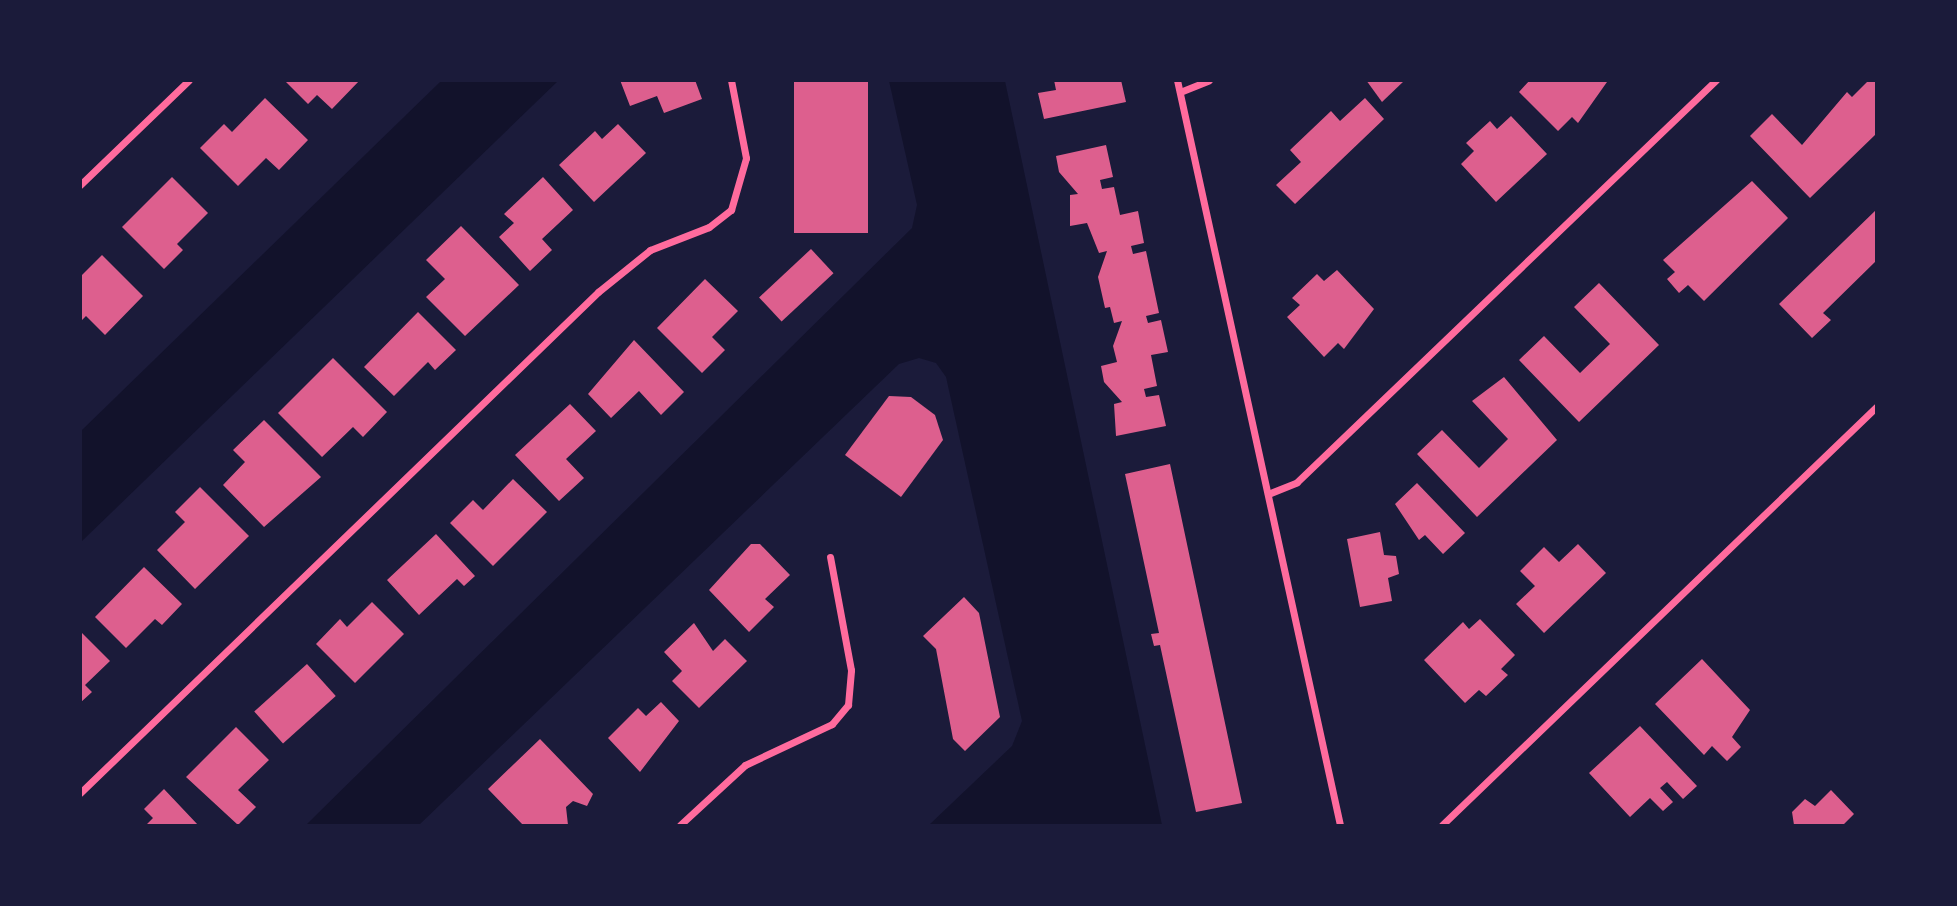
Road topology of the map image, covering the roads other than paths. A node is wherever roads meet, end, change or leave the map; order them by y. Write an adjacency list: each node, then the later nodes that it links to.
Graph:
1 (189, 80): 7 (street)
2 (732, 80): 11 (street)
3 (1177, 80): 6 (street)
4 (1209, 80): 6 (street)
5 (1716, 80): 9 (street)
6 (1180, 92): 9 (street)
7 (80, 185)
8 (1877, 407): 14 (street)
9 (1268, 494): 13 (street)
10 (830, 557): 12 (street)
11 (80, 793)
12 (680, 825)
13 (1340, 825)
14 (1442, 825)

